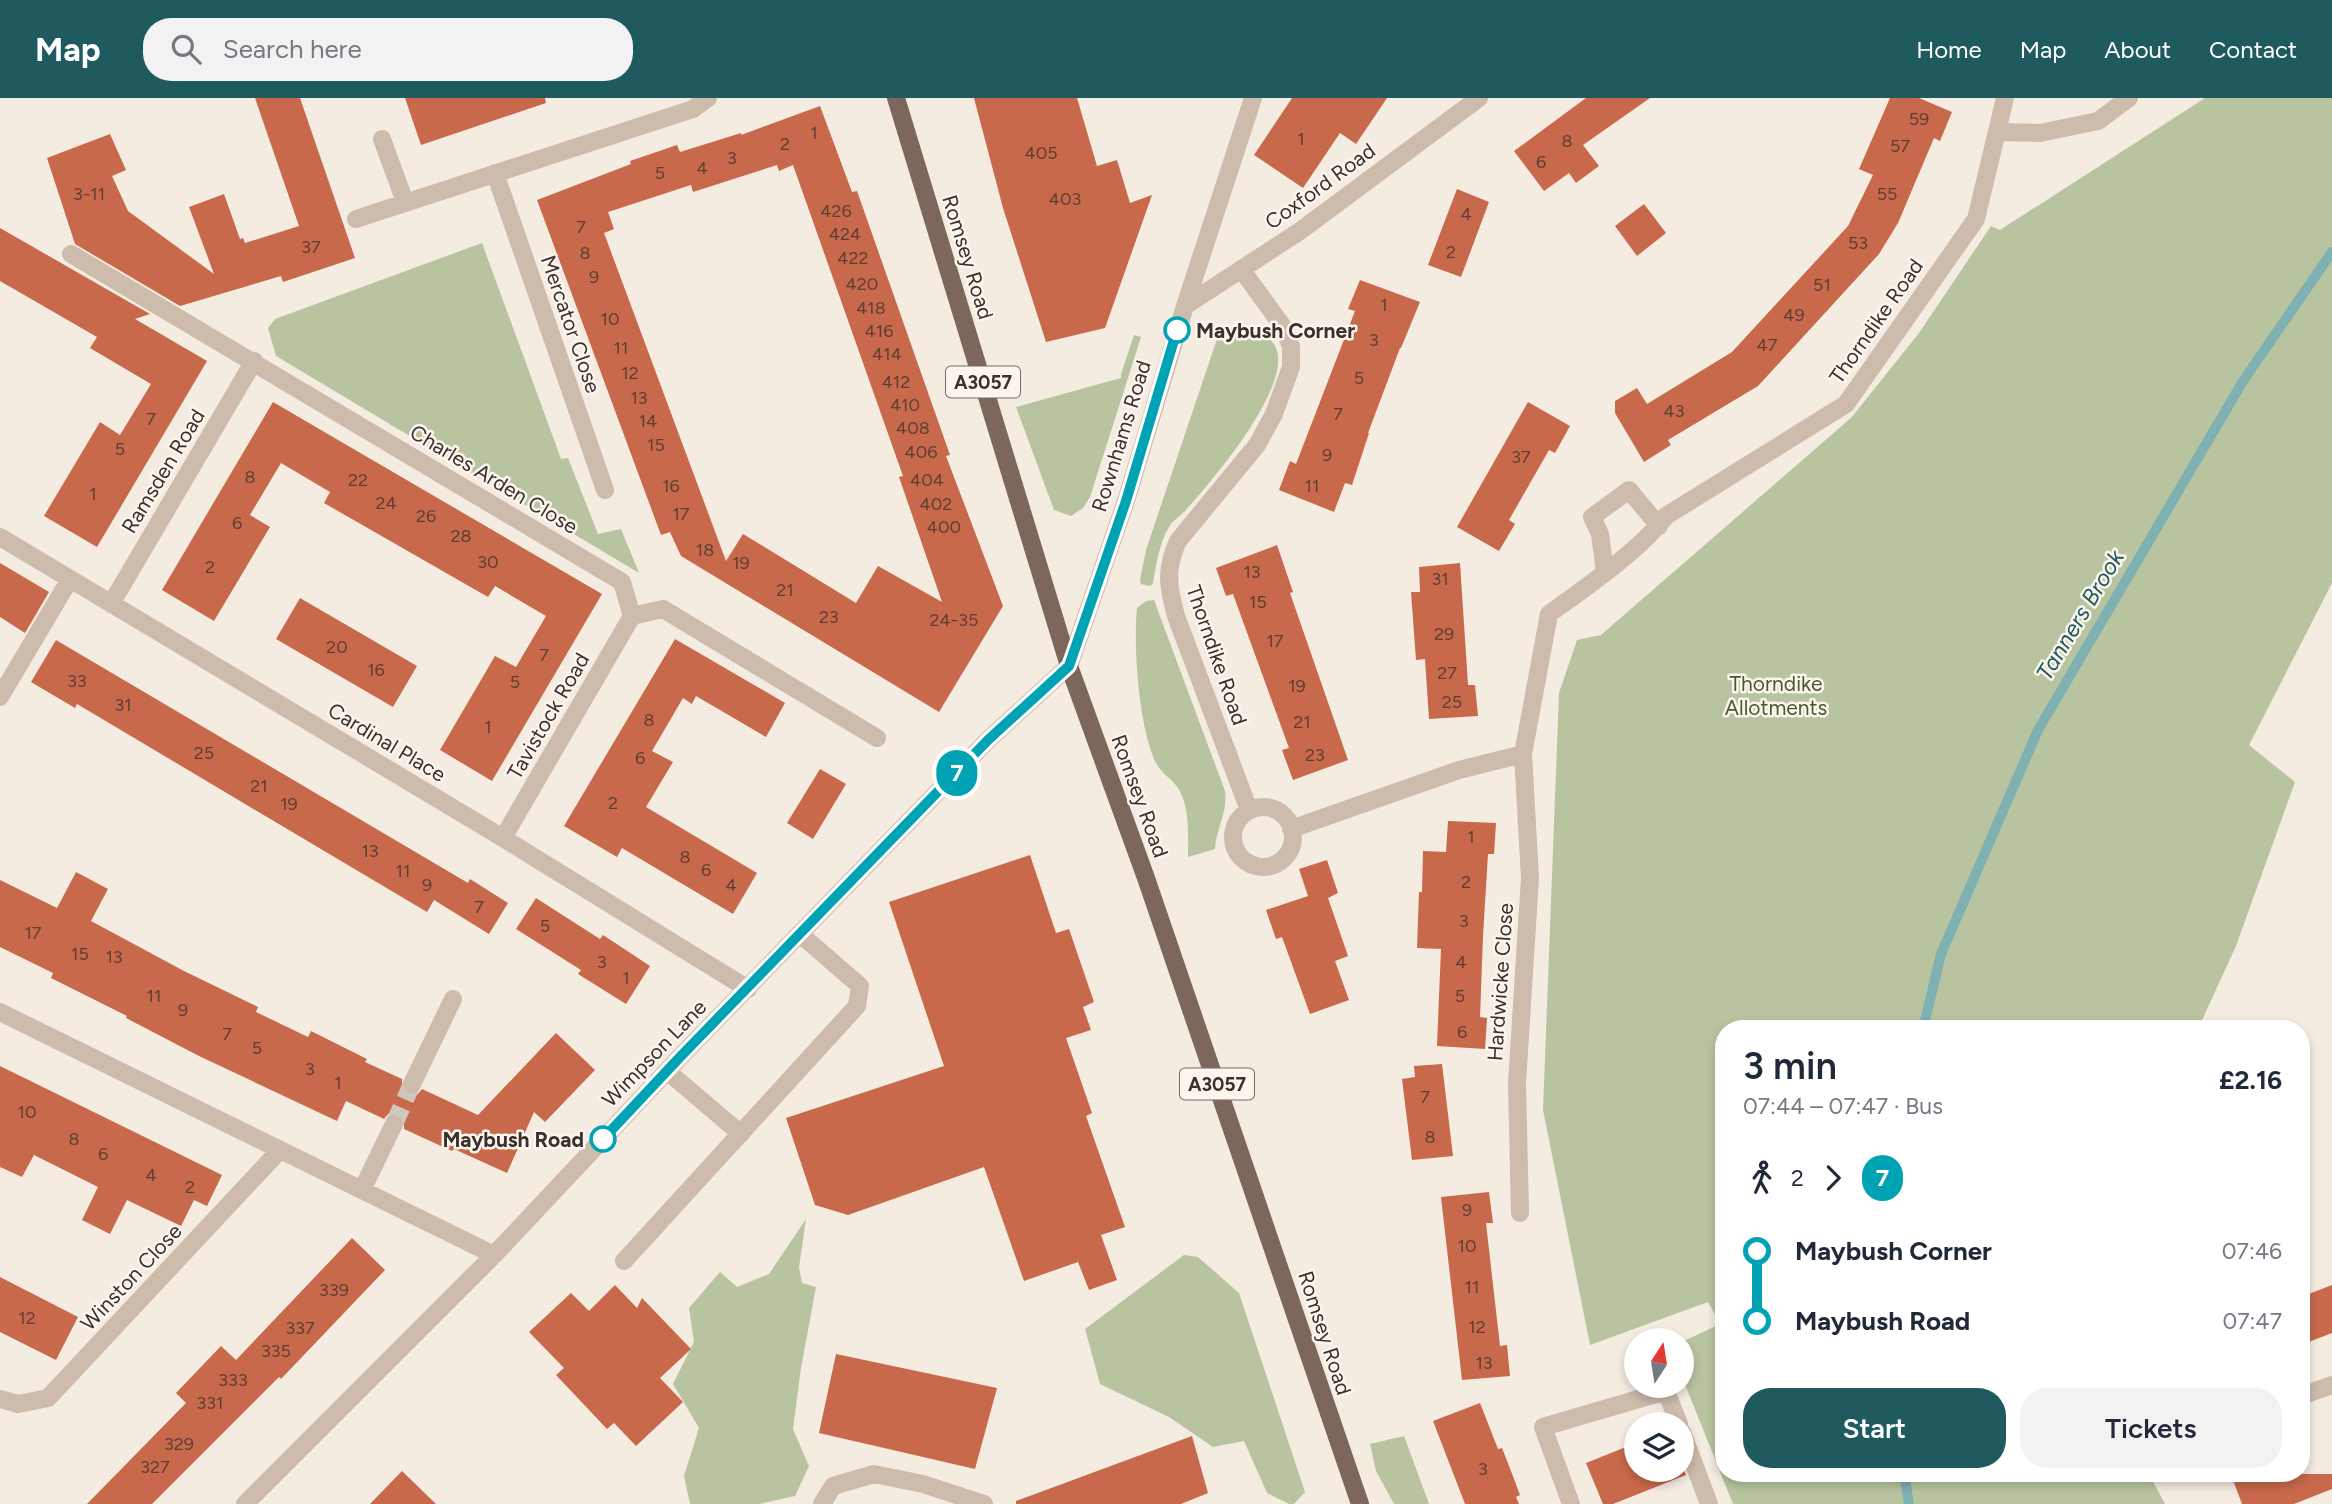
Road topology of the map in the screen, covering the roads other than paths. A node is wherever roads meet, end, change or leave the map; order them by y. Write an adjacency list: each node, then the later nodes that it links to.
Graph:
1 (708, 98): 9 (street)
2 (896, 98): 23 (main road, Romsey Road / A3057)
3 (1253, 98): 14 (street, Rownhams Road)
4 (1479, 98): 13 (street, Coxford Road)
5 (2005, 98): 7 (street, Thorndike Road)
6 (2129, 98): 7 (street)
7 (1998, 132): 17 (street, Thorndike Road)
8 (382, 139): 10 (street)
9 (495, 173): 10 (street); 16 (street, Mercator Close)
10 (405, 202): 11 (street)
11 (356, 219)
12 (71, 254): 15 (street, Charles Arden Close)
13 (1241, 270): 14 (street, Coxford Road); 27 (street, Thorndike Road)
14 (1185, 306): 23 (street, Rownhams Road)
15 (254, 361): 21 (street, Ramsden Road); 22 (street, Charles Arden Close)
16 (605, 490)
17 (1659, 526): 19 (street, Thorndike Road); 19 (street)
18 (0, 537): 20 (street, Cardinal Place)
19 (1605, 572): 26 (street, Thorndike Road)
20 (70, 579): 21 (street, Cardinal Place); 24 (street)
21 (111, 604): 29 (street, Cardinal Place)
22 (632, 616): 25 (street); 29 (street, Tavistock Road)
23 (1069, 666): 30 (street, Wimpson Lane); 51 (main road, Romsey Road / A3057)
24 (0, 697)
25 (877, 737)
26 (1523, 754): 28 (street); 40 (street, Hardwicke Close)
27 (1249, 810): 28 (street); 28 (street)
28 (1291, 829)
29 (503, 838): 31 (street, Cardinal Place)
30 (800, 934): 31 (street, Wimpson Lane); 37 (street)
31 (748, 989): 34 (street, Wimpson Lane)
32 (453, 999): 35 (street)
33 (0, 1012): 38 (street)
34 (667, 1071): 37 (street); 41 (street, Wimpson Lane)
35 (412, 1084)
36 (394, 1124): 39 (street)
37 (741, 1133): 42 (street)
38 (280, 1150): 39 (street); 45 (street, Winston Close)
39 (362, 1190): 41 (street)
40 (1520, 1213)
41 (494, 1255): 48 (street, Wimpson Lane)
42 (624, 1261)
43 (2332, 1385): 44 (street)
44 (2310, 1393)
45 (0, 1399)
46 (1674, 1412): 52 (street)
47 (1694, 1464): 53 (street)
48 (245, 1504)
49 (822, 1504): 50 (street)
50 (984, 1504)
51 (1360, 1504)
52 (1571, 1504)
53 (1709, 1504)

